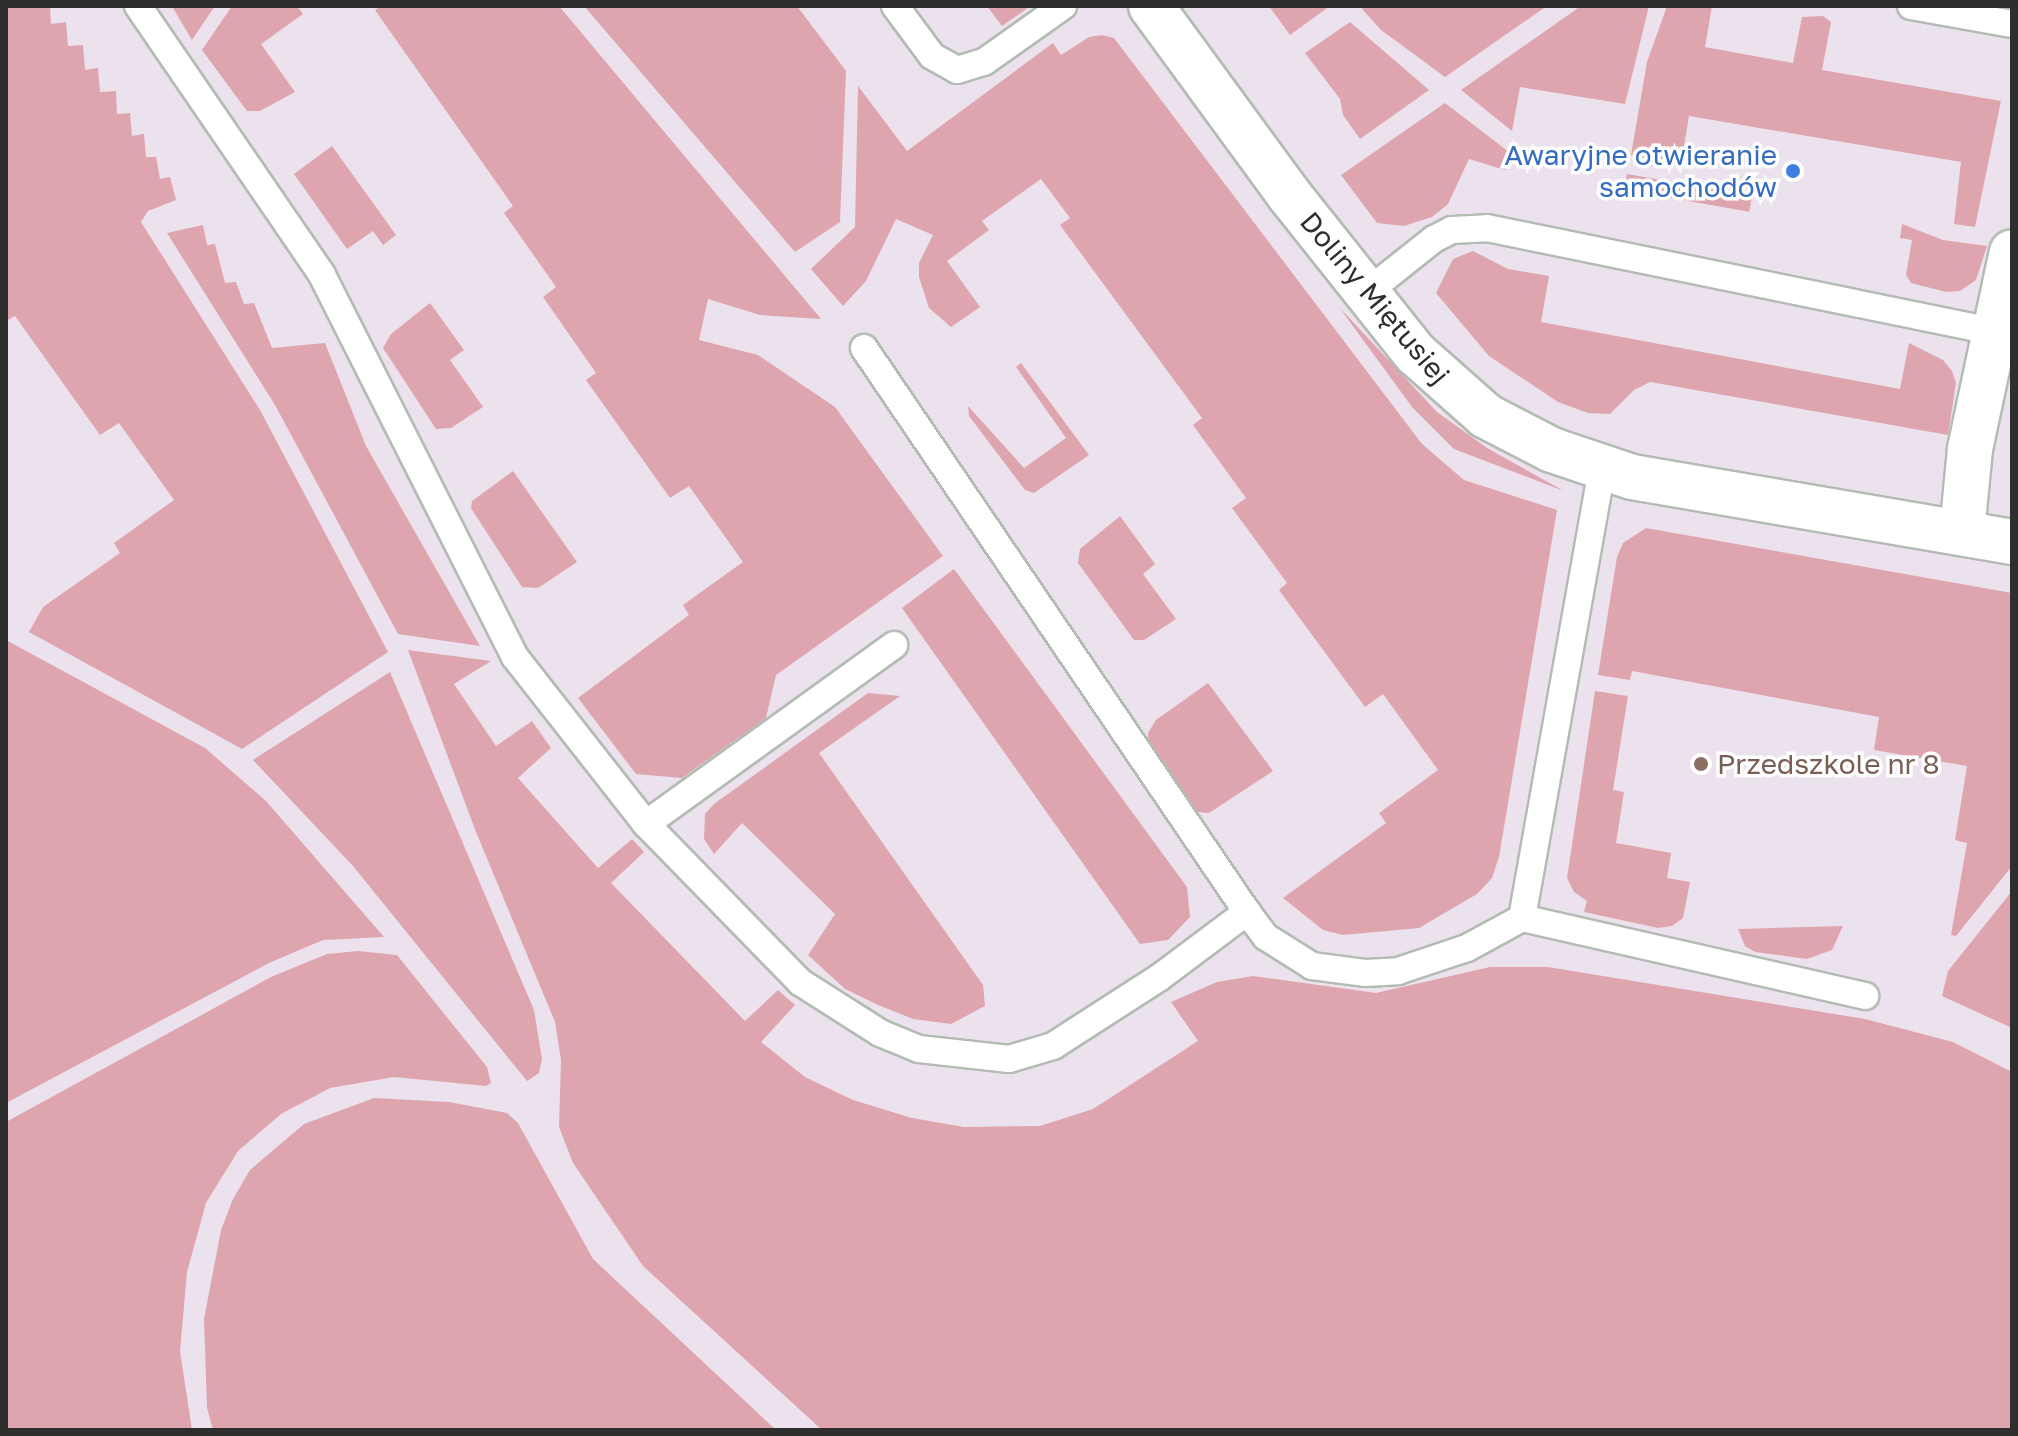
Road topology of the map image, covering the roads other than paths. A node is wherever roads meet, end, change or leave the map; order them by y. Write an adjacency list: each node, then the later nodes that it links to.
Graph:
1 (138, 6): 15 (lane)
2 (895, 6): 3 (lane)
3 (1063, 6)
4 (1151, 6): 8 (street, Doliny Miętusiej)
5 (1911, 6): 6 (lane)
6 (2012, 24)
7 (2012, 252): 9 (street)
8 (1366, 293): 9 (lane); 11 (street, Doliny Miętusiej)
9 (1992, 331): 12 (street)
10 (864, 348): 16 (lane)
11 (1602, 468): 12 (street, Doliny Miętusiej); 17 (lane)
12 (1962, 532): 13 (street, Doliny Miętusiej)
13 (2012, 542)
14 (894, 645): 15 (lane)
15 (646, 824): 16 (lane)
16 (1247, 912): 17 (lane)
17 (1522, 918): 18 (lane)
18 (1865, 996)

